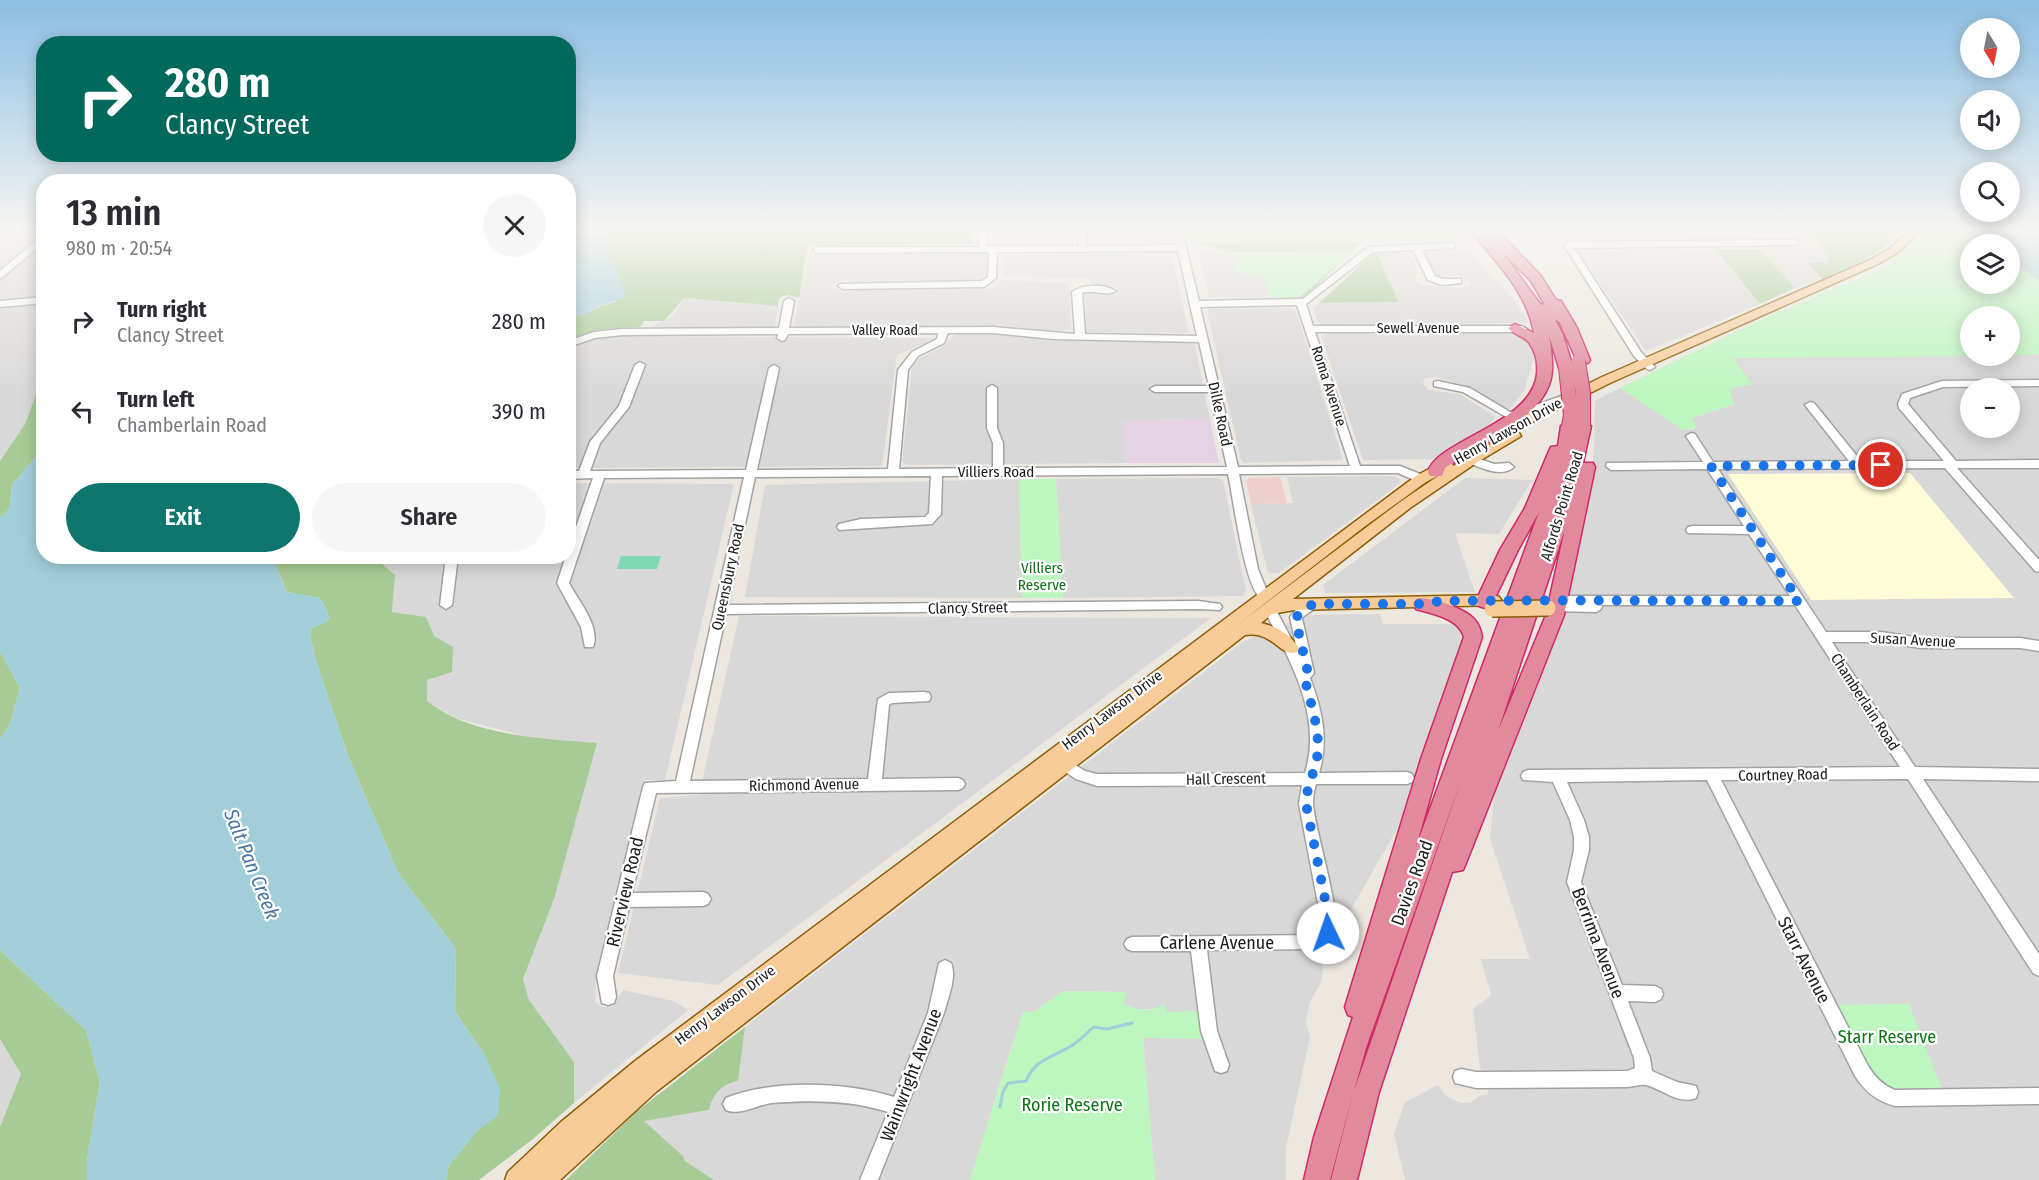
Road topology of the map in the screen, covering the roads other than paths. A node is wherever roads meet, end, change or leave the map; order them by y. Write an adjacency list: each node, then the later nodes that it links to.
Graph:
1 (1082, 286): 10 (street)
2 (1082, 286): 20 (street)
3 (1192, 286): 15 (street, Dilke Road)
4 (1327, 286): 13 (street)
5 (1521, 286): 23 (highway)
6 (1528, 286): 24 (highway, Alfords Point Road)
7 (1542, 286): 24 (highway, Alfords Point Road)
8 (1595, 286): 26 (street)
9 (1821, 286): 26 (main road, Henry Lawson Drive)
10 (1111, 291)
11 (36, 301): 14 (street)
12 (789, 301): 19 (street)
13 (1301, 303): 15 (street); 17 (street, Roma Avenue)
14 (0, 304)
15 (1196, 304): 21 (street, Dilke Road)
16 (1520, 328): 17 (street, Sewell Avenue); 23 (highway)
17 (1311, 329): 46 (street, Roma Avenue)
18 (944, 330): 19 (street, Valley Road); 20 (street, Valley Road); 50 (street)
19 (783, 334): 22 (street, Valley Road)
20 (1080, 336): 21 (street, Valley Road)
21 (1203, 339): 32 (street, Dilke Road)
22 (576, 341)
23 (1544, 361): 35 (highway)
24 (1575, 363): 33 (highway, Alfords Point Road, bridge); 36 (highway, Alfords Point Road, bridge)
25 (640, 365): 53 (street)
26 (1647, 365): 33 (main road, Henry Lawson Drive); 39 (main road, Henry Lawson Drive)
27 (774, 368): 51 (street, Queensbury Road)
28 (2039, 383): 40 (street)
29 (1438, 384): 35 (street)
30 (992, 388): 49 (street)
31 (1155, 389): 32 (street)
32 (1214, 389): 47 (street, Dilke Road)
33 (1572, 400): 35 (street); 38 (highway, Alfords Point Road); 55 (main road, Henry Lawson Drive)
34 (1810, 405): 42 (street)
35 (1515, 415): 55 (highway)
36 (1587, 424): 64 (highway, Alfords Point Road); 64 (highway)
37 (1691, 436): 44 (street, Chamberlain Road)
38 (1565, 437): 64 (highway, Alfords Point Road); 67 (highway)
39 (1471, 460): 45 (street); 55 (main road, Henry Lawson Drive)
40 (1950, 464): 41 (street); 42 (street); 62 (street)
41 (2039, 464)
42 (1858, 465): 44 (street)
43 (1611, 466): 44 (street)
44 (1711, 466): 58 (street, Chamberlain Road)
45 (1509, 467)
46 (1356, 469): 47 (street, Villiers Road); 55 (street, Villiers Road)
47 (1232, 470): 49 (street, Villiers Road); 66 (street, Dilke Road)
48 (937, 472): 49 (street, Villiers Road); 50 (street, Villiers Road); 56 (street)
49 (998, 472)
50 (893, 473): 51 (street, Villiers Road)
51 (750, 474): 54 (street, Villiers Road); 73 (street, Queensbury Road)
52 (576, 475): 53 (street, Villiers Road)
53 (583, 475): 54 (street, Villiers Road)
54 (600, 475): 59 (street)
55 (1433, 477): 63 (main road, Henry Lawson Drive); 66 (main road, Henry Lawson Drive)
56 (843, 527)
57 (1692, 530): 58 (street)
58 (1752, 530): 65 (street, Chamberlain Road)
59 (576, 544)
60 (451, 564): 71 (street)
61 (569, 564): 76 (street)
62 (2039, 568)
63 (1302, 585): 66 (main road, Henry Lawson Drive); 69 (main road)
64 (1544, 600): 65 (street); 67 (main road, bridge); 99 (highway, Davies Road); 99 (highway); 110 (highway, Davies Road)
65 (1799, 601): 75 (street, Chamberlain Road)
66 (1267, 603): 68 (main road); 74 (main road, Henry Lawson Drive); 78 (street, Carlene Avenue); 81 (main road, Henry Lawson Drive)
67 (1490, 603): 70 (main road)
68 (1314, 604): 69 (main road); 79 (street, Carlene Avenue)
69 (1332, 604): 70 (main road)
70 (1422, 604): 110 (highway)
71 (446, 605)
72 (1216, 607): 73 (street, Clancy Street)
73 (721, 610): 91 (street, Queensbury Road)
74 (1243, 630): 78 (main road); 81 (main road, Henry Lawson Drive)
75 (1822, 638): 77 (street, Susan Avenue); 82 (street, Chamberlain Road)
76 (589, 644)
77 (2039, 646)
78 (1291, 648): 79 (street, Carlene Avenue)
79 (1305, 680): 86 (street, Carlene Avenue)
80 (924, 697): 89 (street)
81 (1059, 760): 86 (street, Hall Crescent); 111 (main road, Henry Lawson Drive); 112 (main road, Henry Lawson Drive)
82 (1911, 774): 83 (street, Courtney Road); 84 (street, Courtney Road); 98 (street, Chamberlain Road)
83 (1712, 775): 87 (street, Courtney Road); 107 (street, Starr Avenue)
84 (2039, 775)
85 (1528, 776): 87 (street, Courtney Road)
86 (1313, 777): 88 (street, Hall Crescent); 96 (street, Carlene Avenue)
87 (1558, 777): 100 (street, Berrima Avenue)
88 (1407, 778)
89 (874, 784): 90 (street, Richmond Avenue); 91 (street, Richmond Avenue)
90 (958, 784)
91 (682, 786): 92 (street, Richmond Avenue)
92 (650, 787): 94 (street, Riverview Road)
93 (703, 899): 94 (street)
94 (623, 900): 102 (street, Riverview Road)
95 (1132, 944): 96 (street, Carlene Avenue)
96 (1198, 944): 103 (street)
97 (945, 968): 109 (street, Wainwright Avenue)
98 (2039, 968)
99 (1403, 983): 115 (highway, Davies Road)
100 (1617, 993): 101 (street); 104 (street, Berrima Avenue)
101 (1655, 993)
102 (608, 997)
103 (1221, 1065)
104 (1642, 1075): 105 (street); 106 (street)
105 (1461, 1077)
106 (1690, 1092)
107 (2039, 1096)
108 (732, 1104): 109 (street)
109 (898, 1107): 113 (street, Wainwright Avenue)
110 (1327, 1137): 114 (highway, Davies Road)
111 (516, 1180)
112 (544, 1180)
113 (869, 1180)
114 (1317, 1180)
115 (1344, 1180)

